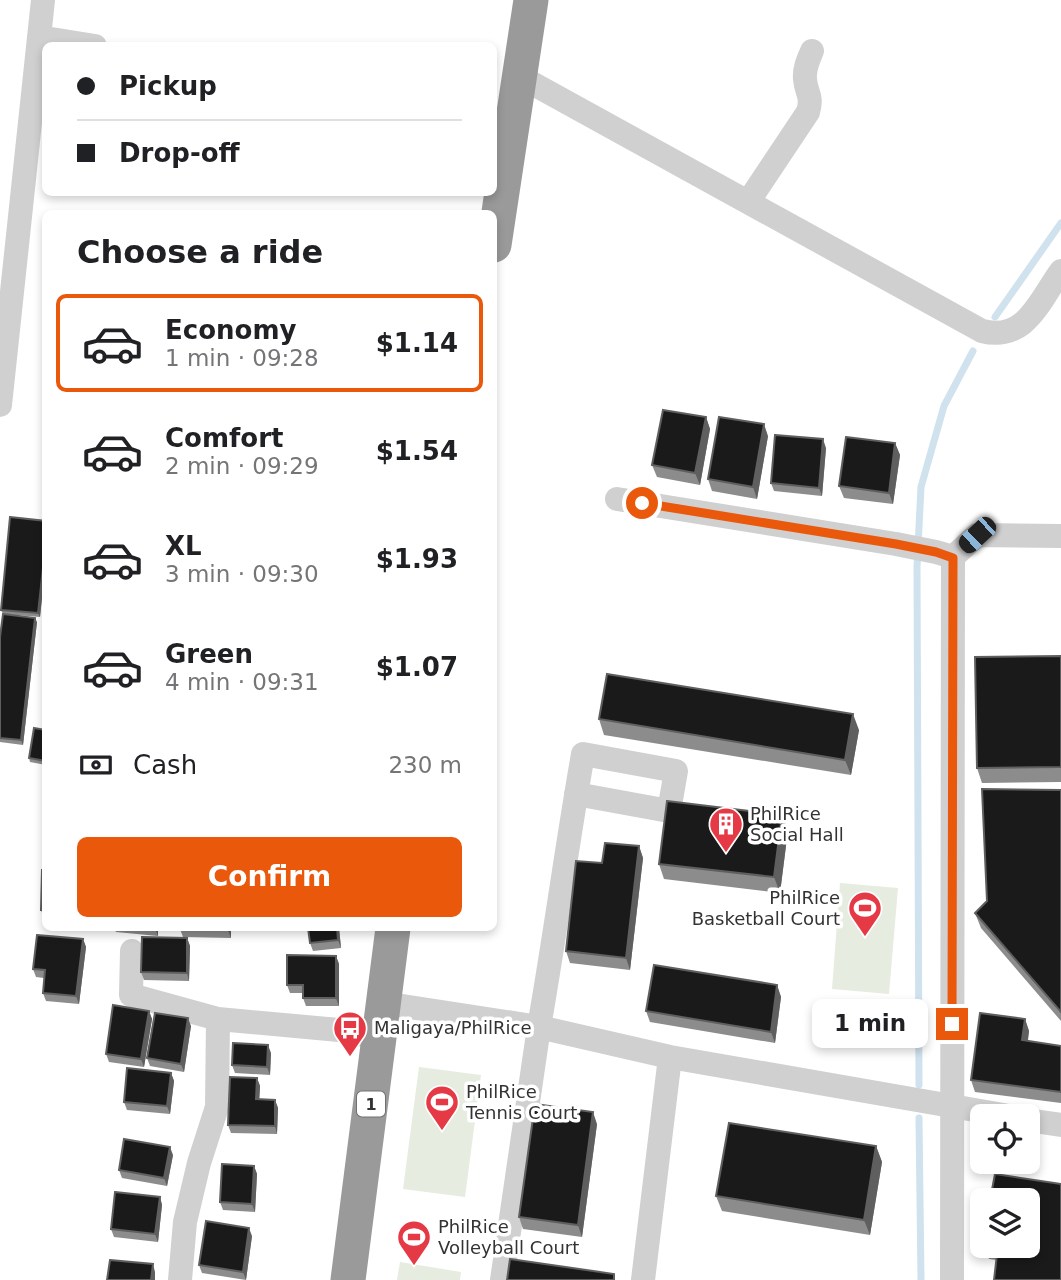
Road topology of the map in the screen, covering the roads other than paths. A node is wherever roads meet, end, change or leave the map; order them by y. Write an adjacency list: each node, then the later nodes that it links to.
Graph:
1 (44, 0): 3 (street)
2 (531, 0): 6 (highway)
3 (39, 37): 4 (street); 11 (street)
4 (70, 42)
5 (812, 51): 8 (street)
6 (519, 76): 7 (highway); 8 (street)
7 (503, 117): 9 (highway)
8 (748, 202): 10 (street)
9 (497, 210)
10 (1061, 271)
11 (0, 405)
12 (617, 499): 14 (street)
13 (1061, 536): 14 (street)
14 (944, 555): 23 (street)
15 (576, 794): 20 (street)
16 (393, 931): 18 (highway, 1)
17 (132, 951): 19 (street)
18 (383, 1003): 20 (street); 21 (highway, 1)
19 (218, 1019): 21 (street); 29 (street)
20 (539, 1027): 22 (street); 28 (street)
21 (379, 1038): 30 (highway, 1)
22 (670, 1057): 23 (street); 31 (street)
23 (952, 1107): 24 (street); 32 (street)
24 (970, 1110)
25 (1040, 1122): 26 (street)
26 (1061, 1125)
27 (532, 1268): 28 (street)
28 (504, 1271)
29 (180, 1280)
30 (348, 1280)
31 (643, 1280)
32 (952, 1280)

